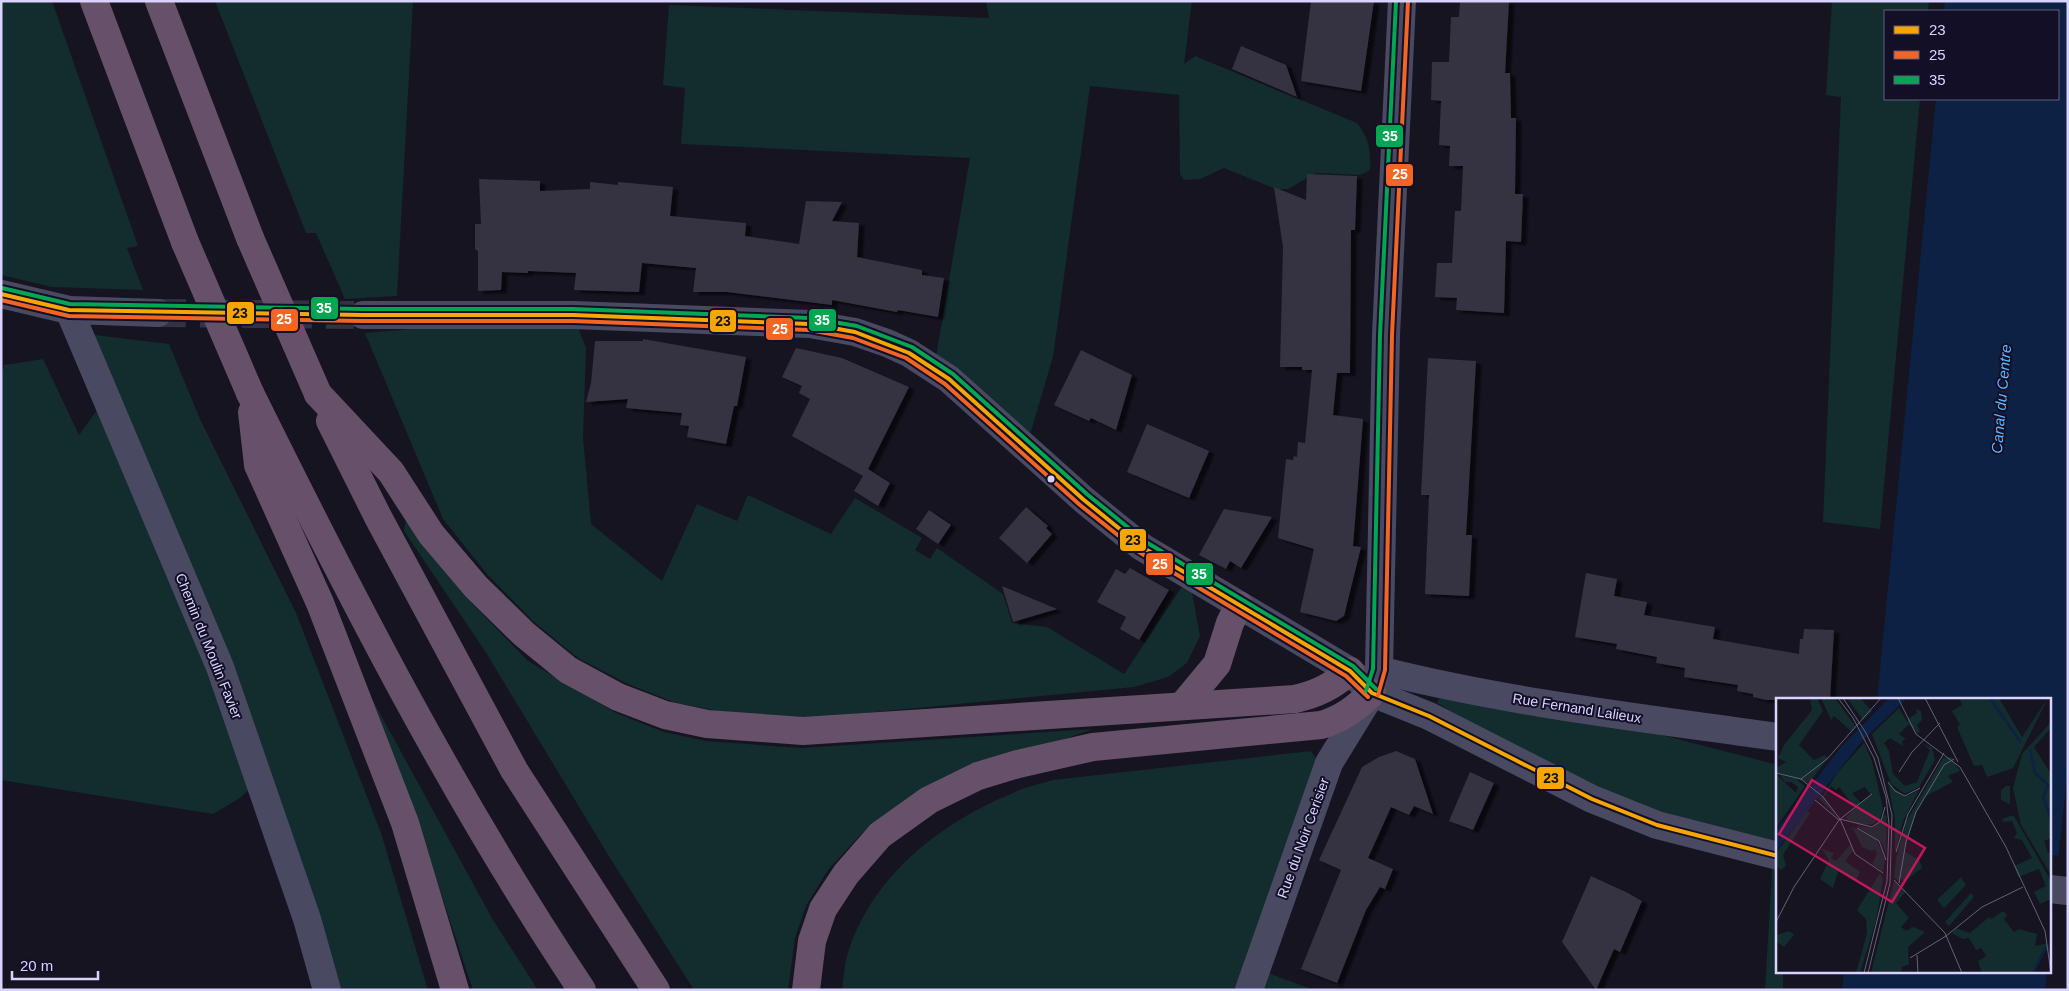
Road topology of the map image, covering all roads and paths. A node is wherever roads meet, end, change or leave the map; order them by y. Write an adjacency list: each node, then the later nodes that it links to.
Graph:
1 (94, 1): 8 (highway, bridge)
2 (159, 1): 9 (highway, bridge)
3 (1402, 1): 12 (street)
4 (1, 294): 5 (street)
5 (69, 310): 6 (street); 18 (street, Chemin du Moulin Favier)
6 (158, 313)
7 (362, 315): 10 (street)
8 (250, 393): 19 (highway); 20 (highway)
9 (318, 394): 13 (highway); 21 (highway)
10 (1239, 606): 11 (street); 13 (highway)
11 (1350, 671): 12 (street); 13 (highway)
12 (1376, 682): 14 (street, Rue Fernand Lalieux); 15 (street); 22 (highway); 23 (street, Rue du Noir Cerisier)
13 (1183, 705)
14 (1776, 737)
15 (1776, 855)
16 (2052, 889): 17 (street)
17 (2068, 891)
18 (327, 990)
19 (456, 990)
20 (582, 990)
21 (656, 990)
22 (806, 990)
23 (1249, 990)

